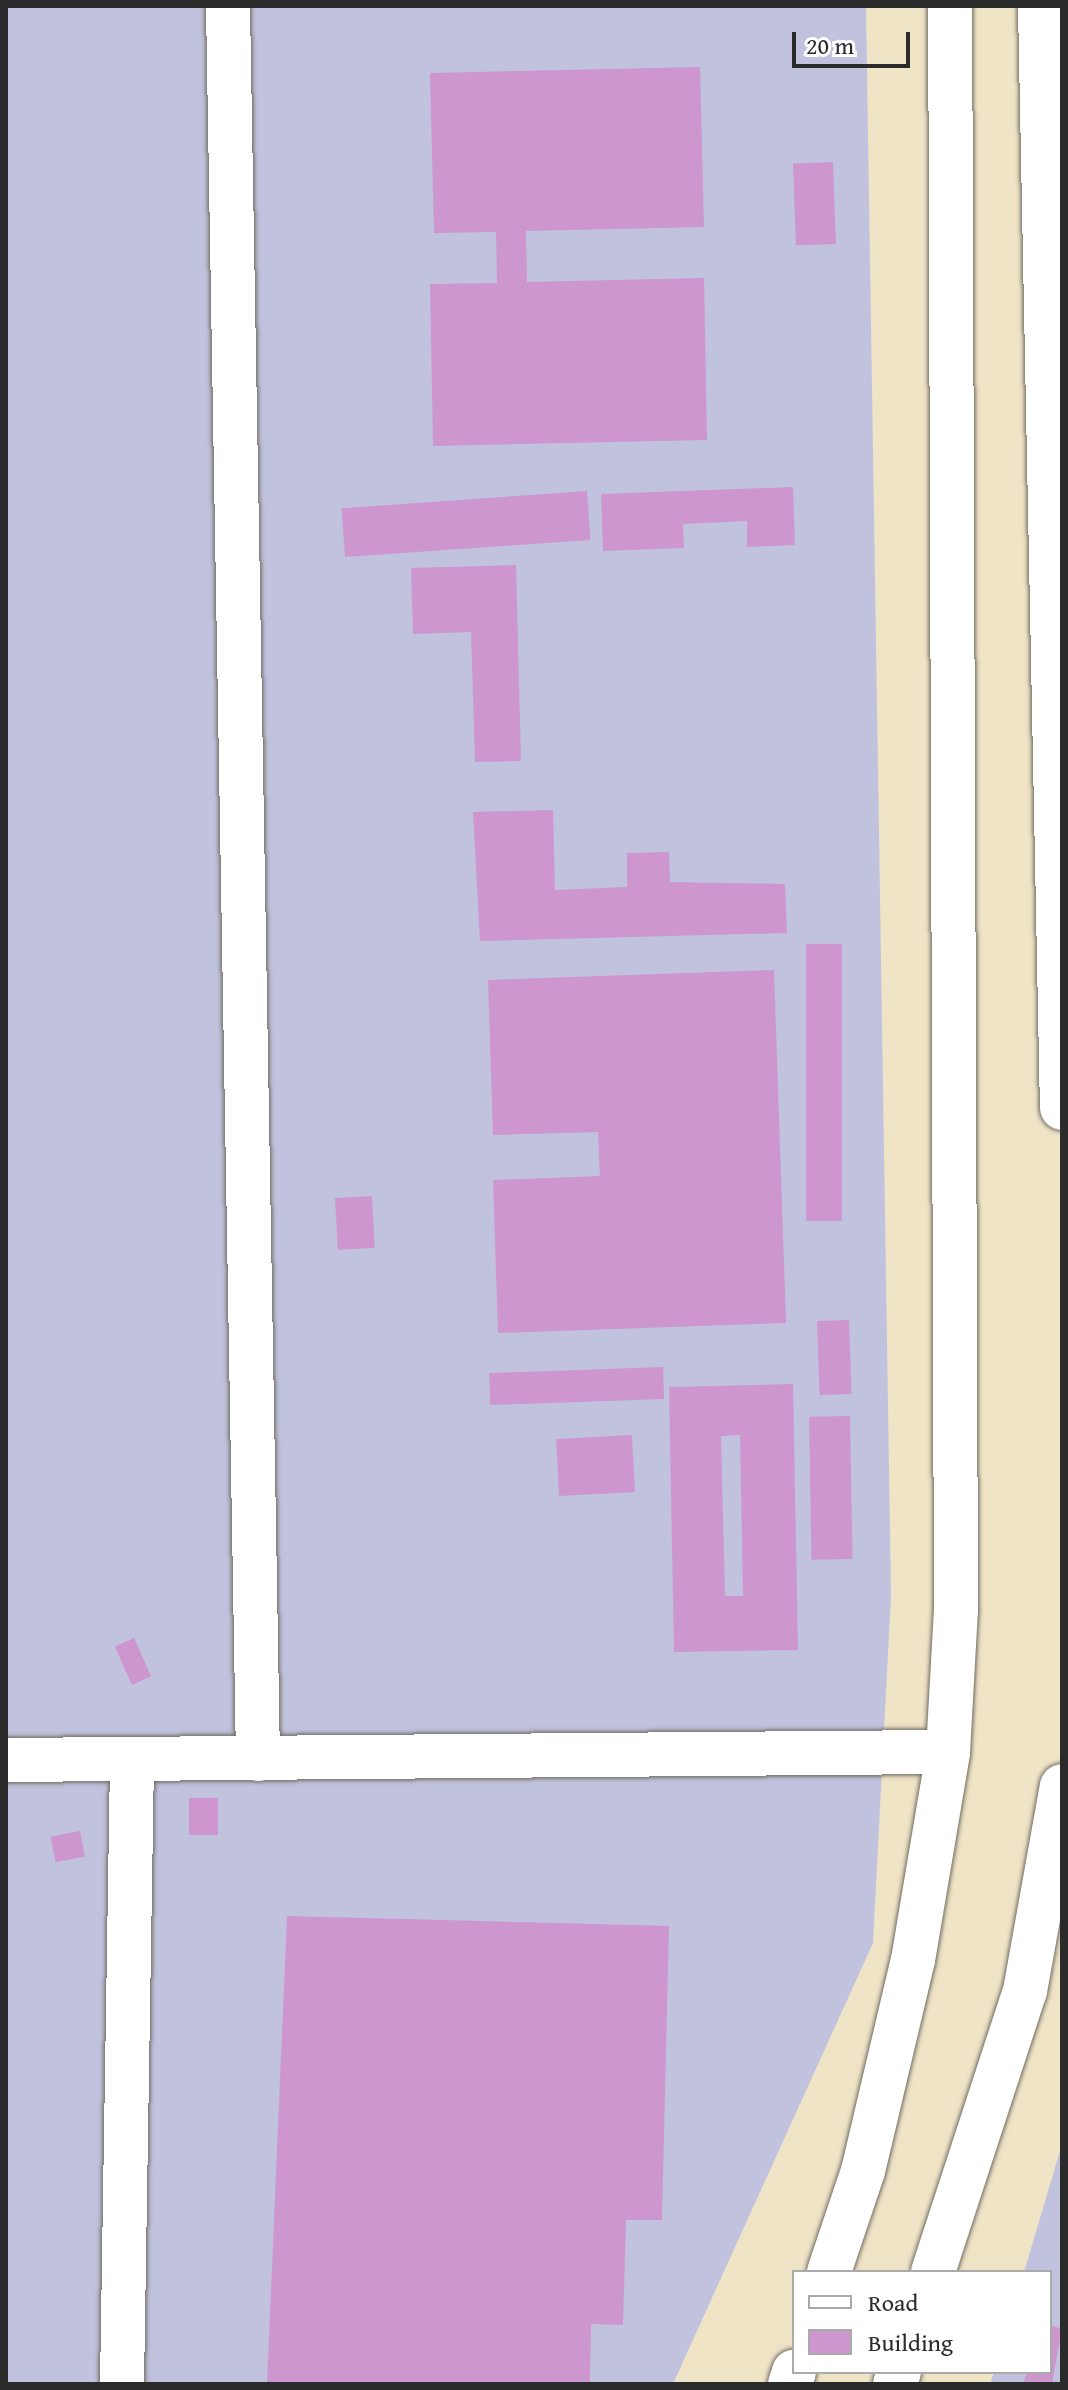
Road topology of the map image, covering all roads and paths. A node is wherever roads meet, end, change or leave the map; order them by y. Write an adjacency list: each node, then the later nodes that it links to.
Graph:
1 (228, 6): 7 (street)
2 (950, 6): 5 (street)
3 (1040, 6): 4 (street)
4 (1062, 1108)
5 (948, 1752): 7 (street); 10 (street)
6 (132, 1759): 7 (street); 8 (street); 12 (street)
7 (258, 1759)
8 (6, 1760)
9 (1062, 1786): 11 (street)
10 (830, 2270)
11 (934, 2270)
12 (122, 2384)

